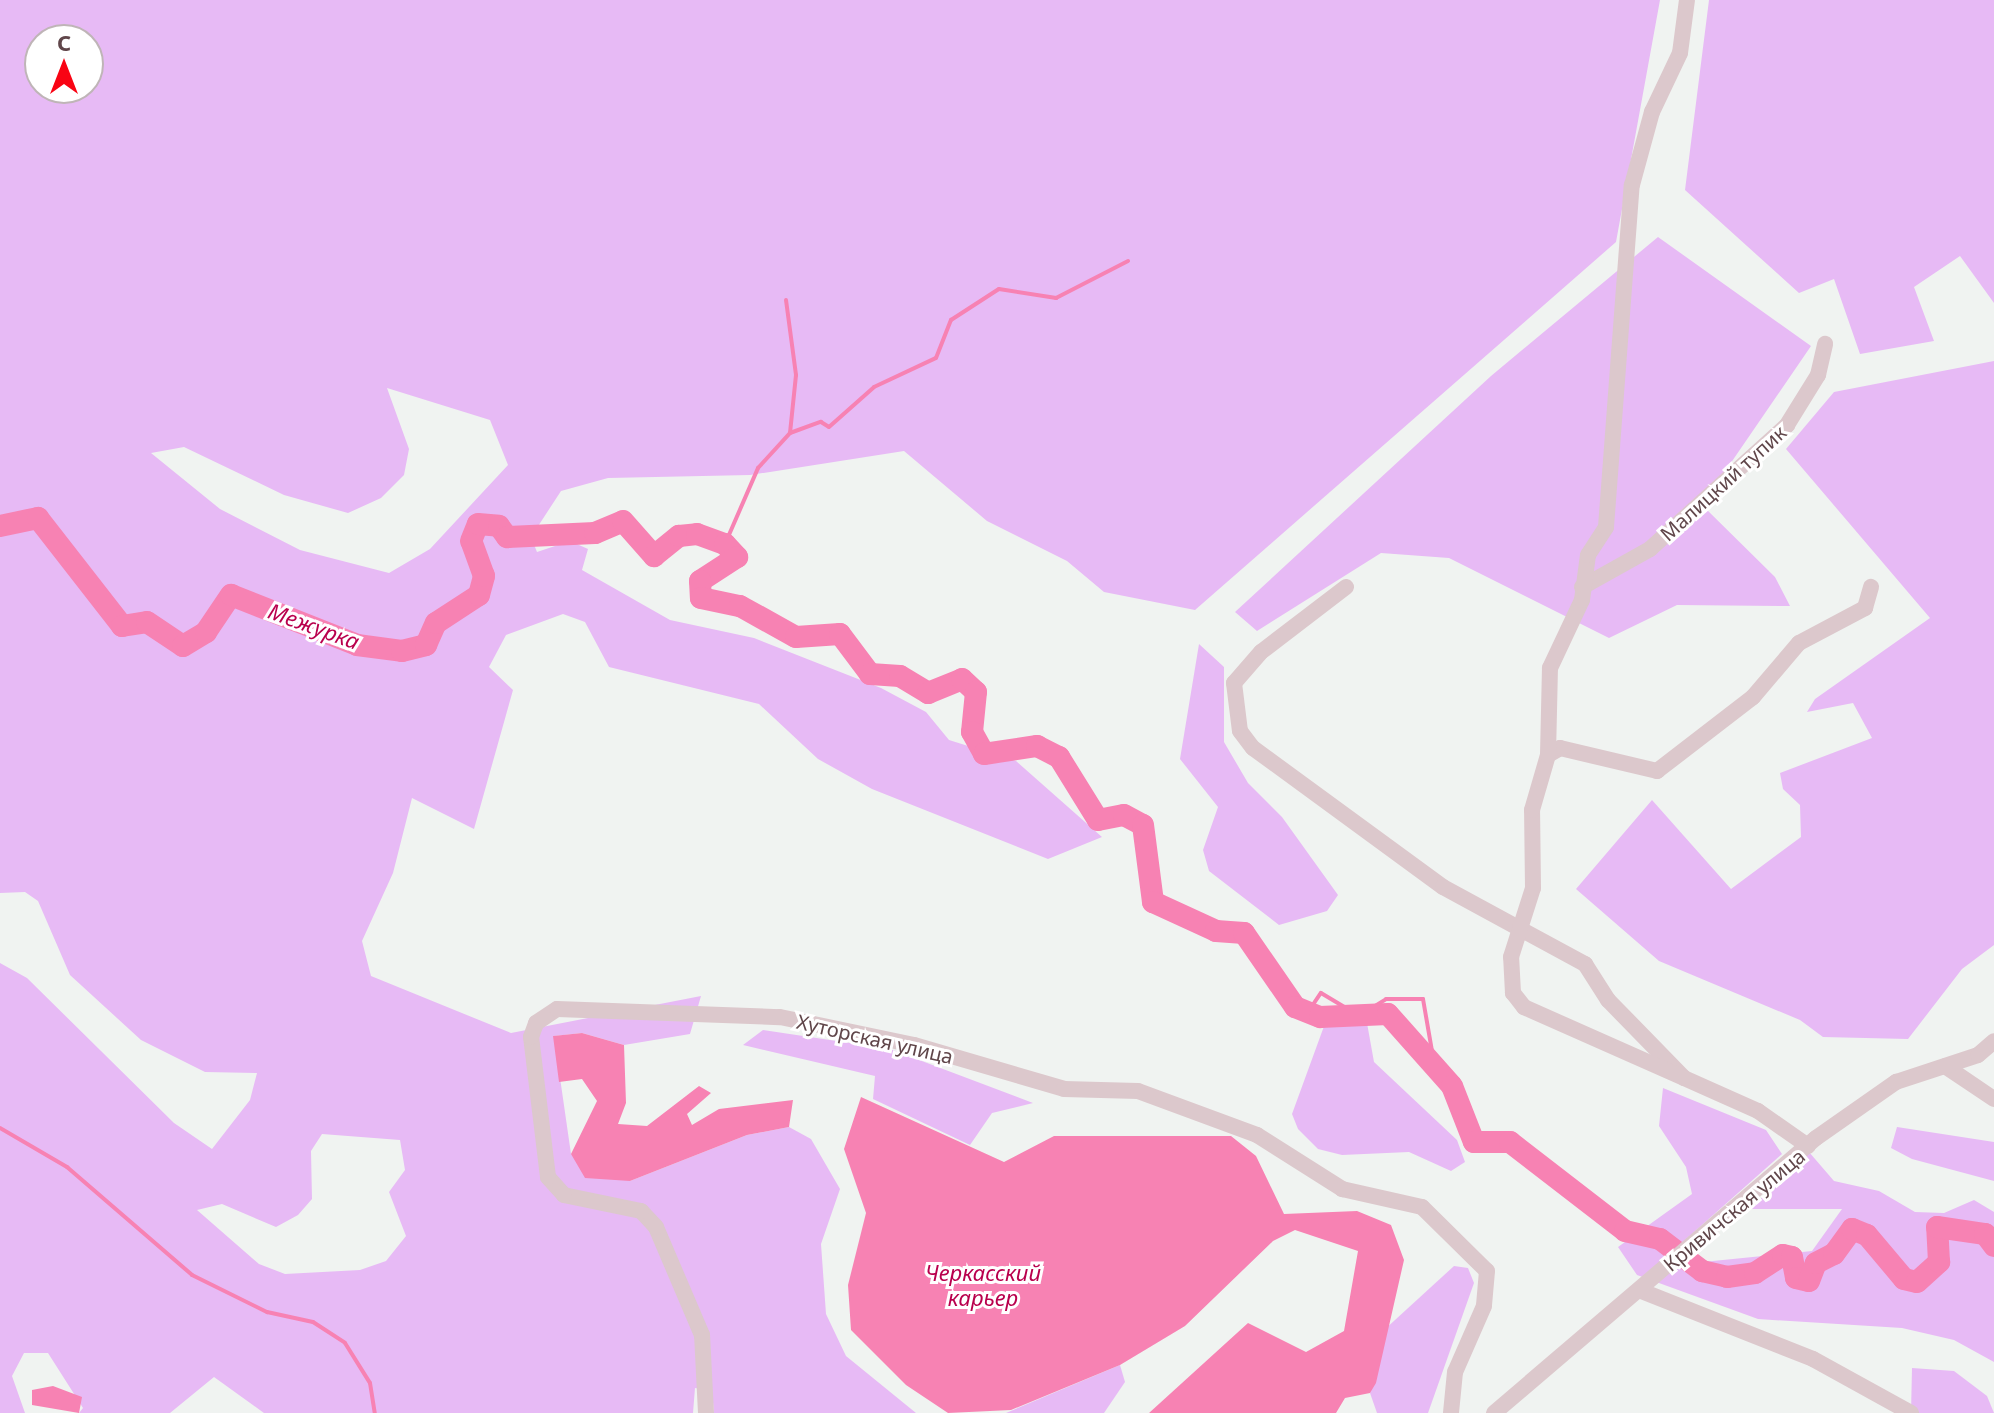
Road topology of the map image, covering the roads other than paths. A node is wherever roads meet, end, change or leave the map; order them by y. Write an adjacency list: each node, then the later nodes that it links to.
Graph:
1 (1687, 0): 4 (street)
2 (1825, 344): 4 (street, Малицкий тупик)
3 (1346, 587): 7 (street)
4 (1582, 587): 6 (street)
5 (1871, 587): 6 (street)
6 (1548, 755): 7 (street)
7 (1520, 927): 10 (street); 10 (street)
8 (1994, 1041): 9 (street, Кривичская улица)
9 (1945, 1066): 11 (street); 12 (street, Кривичская улица)
10 (1684, 1078): 12 (street)
11 (1994, 1099)
12 (1808, 1146): 13 (street, Кривичская улица)
13 (1639, 1290): 16 (street, Кривичская улица); 17 (street)
14 (706, 1413): 15 (street, Хуторская улица)
15 (1451, 1413)
16 (1494, 1413)
17 (1911, 1413)

